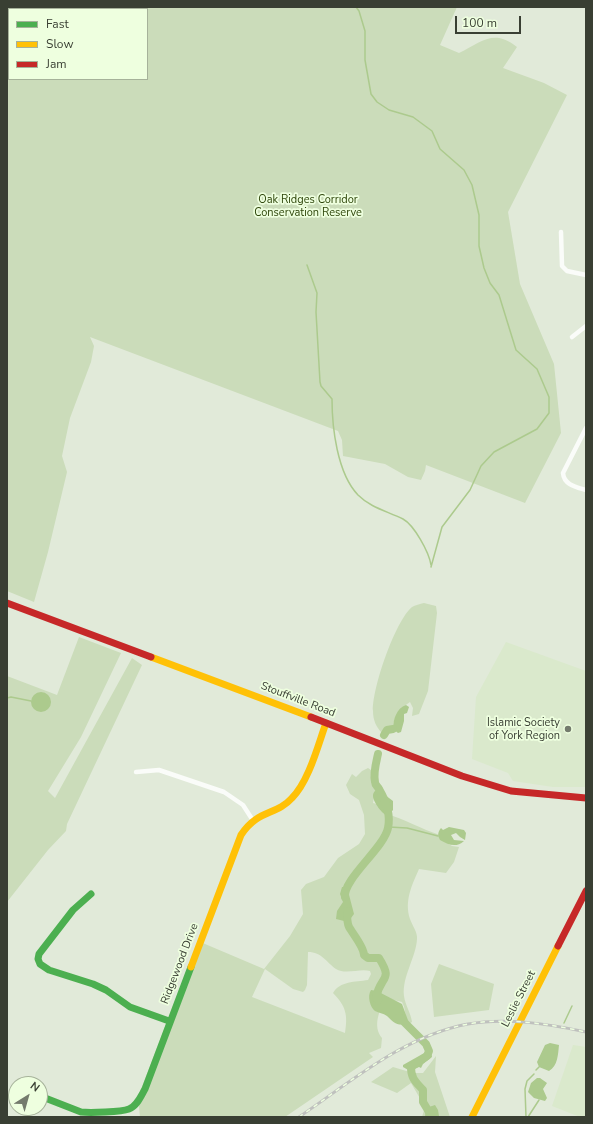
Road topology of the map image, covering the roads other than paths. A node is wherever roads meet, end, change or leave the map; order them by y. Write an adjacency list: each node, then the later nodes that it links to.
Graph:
1 (561, 232): 2 (street)
2 (586, 275)
3 (586, 326): 4 (street)
4 (572, 337)
5 (586, 428): 6 (street)
6 (586, 490)
7 (7, 603): 8 (street, Stouffville Road)
8 (326, 723): 10 (street, Stouffville Road); 11 (street)
9 (136, 772): 11 (street)
10 (586, 798)
11 (252, 819): 14 (street, Ridgewood Drive)
12 (586, 891): 16 (street, Leslie Street)
13 (91, 894): 14 (street, Ridgewood Drive)
14 (170, 1021): 15 (street)
15 (48, 1099)
16 (472, 1117)

